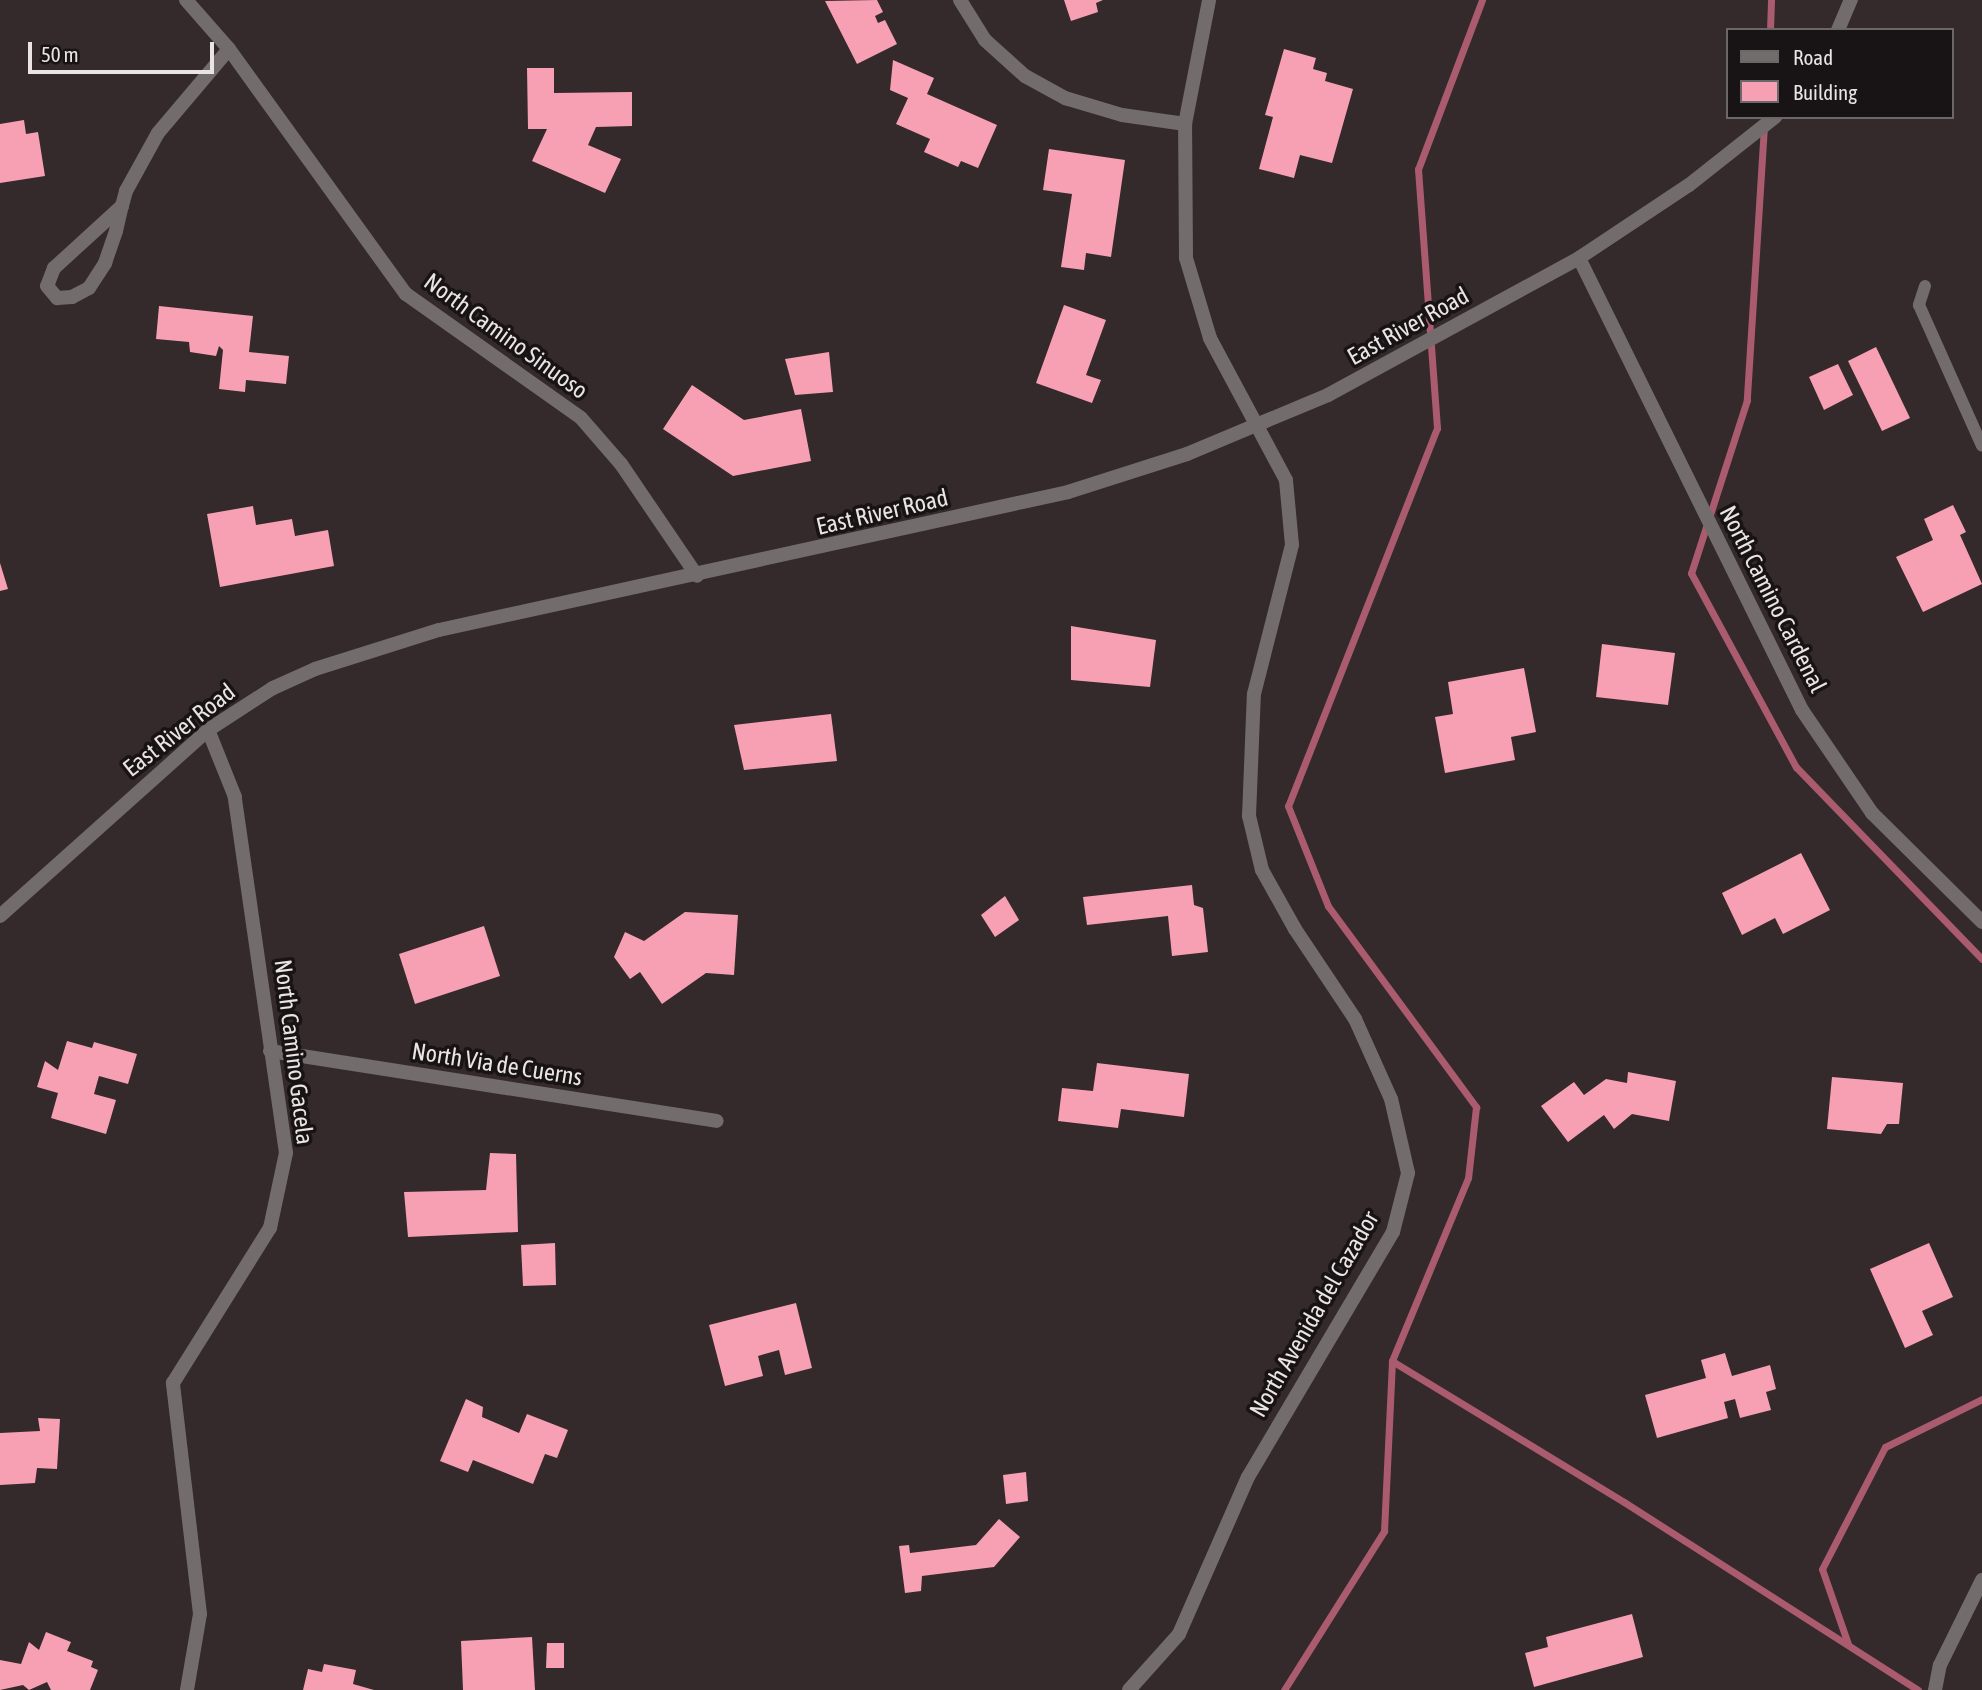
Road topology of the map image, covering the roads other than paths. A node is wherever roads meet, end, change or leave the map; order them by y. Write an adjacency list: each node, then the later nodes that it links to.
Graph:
1 (186, 0): 6 (street, North Camino Sinuoso)
2 (960, 0): 8 (street)
3 (1209, 0): 8 (street, North Avenida del Cazador)
4 (1852, 0): 5 (street)
5 (1839, 28)
6 (229, 50): 9 (street); 14 (street, North Camino Sinuoso)
7 (1771, 119): 10 (street, East River Road)
8 (1185, 124): 12 (street, North Avenida del Cazador)
9 (122, 206): 9 (street)
10 (1579, 258): 12 (street, East River Road); 17 (street, North Camino Cardenal)
11 (1924, 286): 13 (lane)
12 (1255, 427): 14 (street, East River Road); 22 (street, North Avenida del Cazador)
13 (1982, 446)
14 (697, 576): 15 (street, East River Road)
15 (208, 730): 16 (street, East River Road); 18 (street, North Camino Gacela)
16 (0, 916)
17 (1982, 922)
18 (271, 1051): 19 (street, North Via de Cuerns); 21 (street, North Camino Gacela)
19 (716, 1121)
20 (1982, 1580): 23 (street)
21 (187, 1690)
22 (1129, 1690)
23 (1935, 1690)

